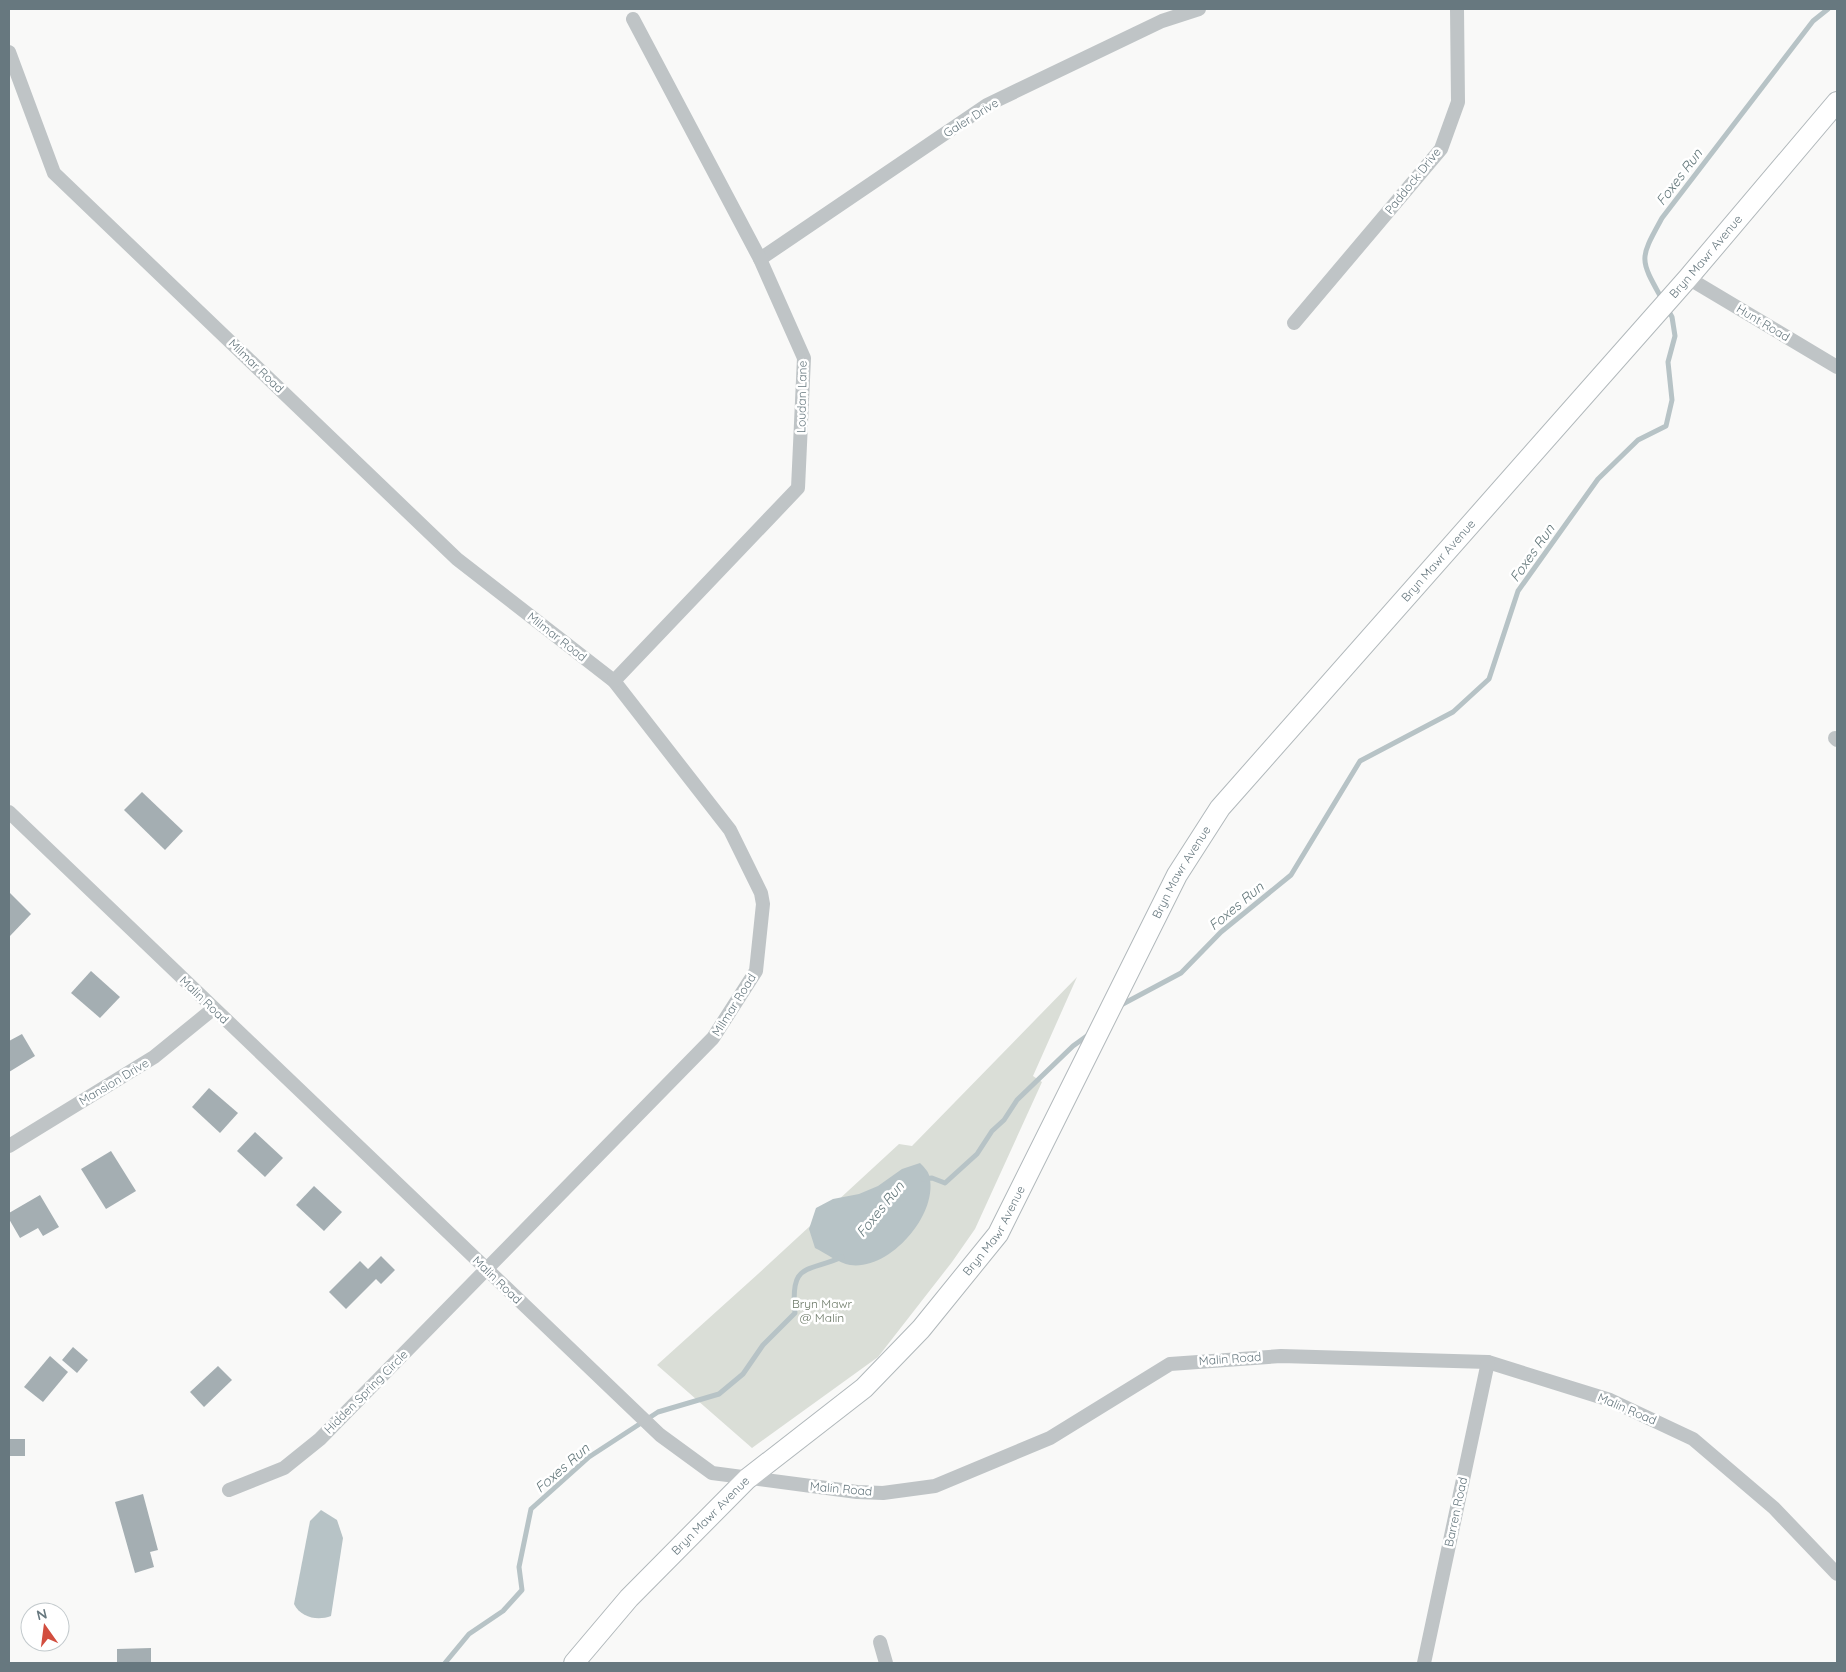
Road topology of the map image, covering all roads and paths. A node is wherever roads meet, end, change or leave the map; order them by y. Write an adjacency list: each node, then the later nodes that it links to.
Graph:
1 (1199, 9): 3 (street, Galer Drive)
2 (1457, 9): 9 (street, Paddock Drive)
3 (1160, 15): 7 (street, Galer Drive)
4 (633, 19): 7 (street, Loudan Lane)
5 (9, 52): 11 (street, Milmar Road)
6 (1837, 102): 8 (main road, Bryn Mawr Avenue)
7 (760, 259): 11 (street, Loudan Lane)
8 (1688, 278): 10 (street, Hunt Road); 17 (main road, Bryn Mawr Avenue)
9 (1294, 323)
10 (1837, 368)
11 (614, 681): 15 (street, Milmar Road)
12 (9, 812): 13 (street, Malin Road)
13 (213, 1009): 14 (street, Mansion Drive); 15 (street, Malin Road)
14 (9, 1146)
15 (486, 1270): 17 (street, Malin Road); 18 (street, Hidden Spring Circle)
16 (1488, 1362): 17 (street, Malin Road); 19 (street, Malin Road); 23 (street, Barren Road)
17 (747, 1479): 21 (main road, Bryn Mawr Avenue)
18 (229, 1490)
19 (1837, 1574)
20 (880, 1642): 22 (street)
21 (574, 1663)
22 (886, 1663)
23 (1424, 1663)

